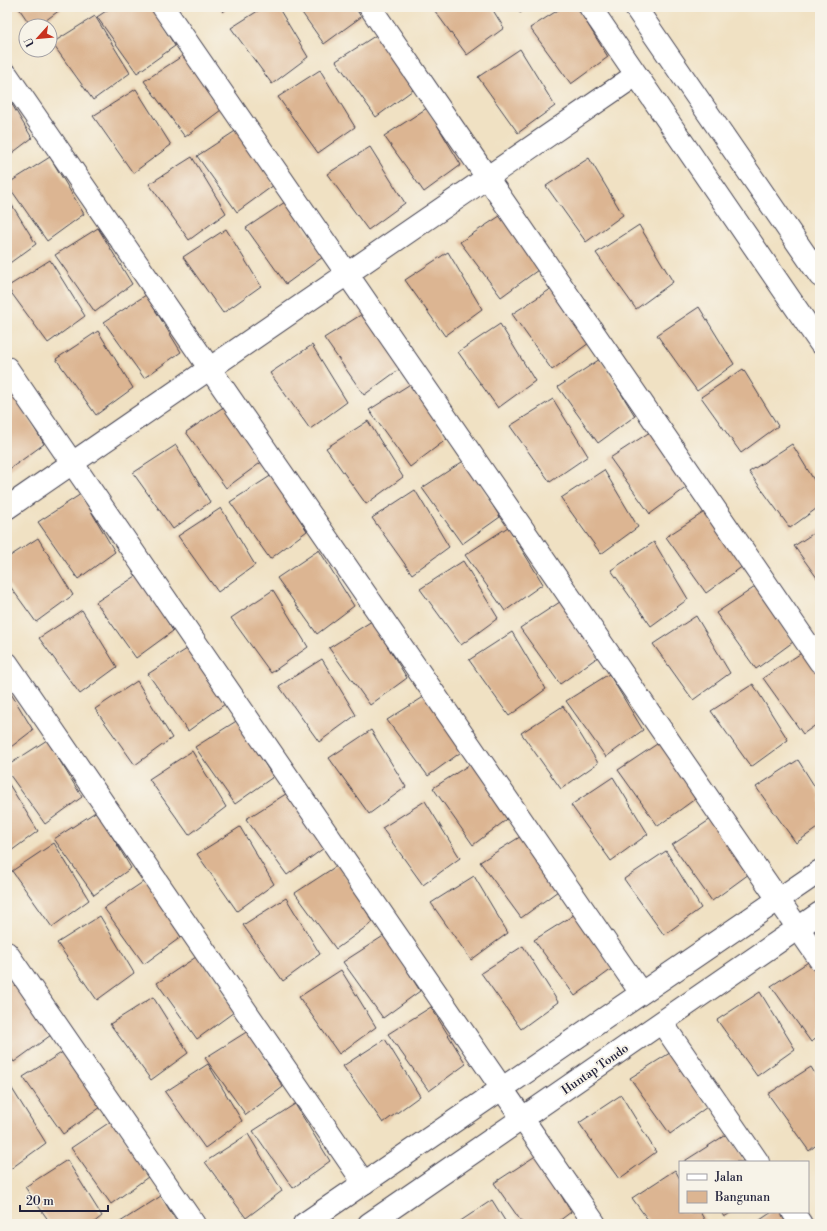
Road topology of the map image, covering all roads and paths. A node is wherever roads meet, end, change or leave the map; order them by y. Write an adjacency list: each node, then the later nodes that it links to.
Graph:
1 (163, 7): 8 (street)
2 (370, 7): 7 (street)
3 (590, 7): 6 (street)
4 (635, 7): 9 (street)
5 (7, 75): 12 (street)
6 (636, 75): 7 (street); 10 (street)
7 (488, 178): 8 (street); 15 (street)
8 (347, 274): 12 (street); 18 (street)
9 (820, 276)
10 (820, 343)
11 (7, 368): 13 (street)
12 (210, 368): 13 (street); 23 (street)
13 (72, 463): 14 (street); 25 (street)
14 (7, 508)
15 (820, 662)
16 (7, 663): 28 (street)
17 (820, 871): 18 (street)
18 (778, 900): 20 (street); 23 (street)
19 (820, 913): 20 (street, Huntap Tondo)
20 (798, 928): 22 (street); 24 (street, Huntap Tondo)
21 (7, 953): 31 (street)
22 (820, 960)
23 (641, 993): 25 (street)
24 (662, 1022): 26 (street, Huntap Tondo); 27 (street)
25 (502, 1089): 26 (street); 28 (street)
26 (522, 1118): 30 (street, Huntap Tondo); 33 (street)
27 (757, 1161)
28 (364, 1183): 32 (street)
29 (793, 1213): 34 (street)
30 (382, 1220)
31 (194, 1224)
32 (304, 1224)
33 (595, 1224)
34 (801, 1224)

